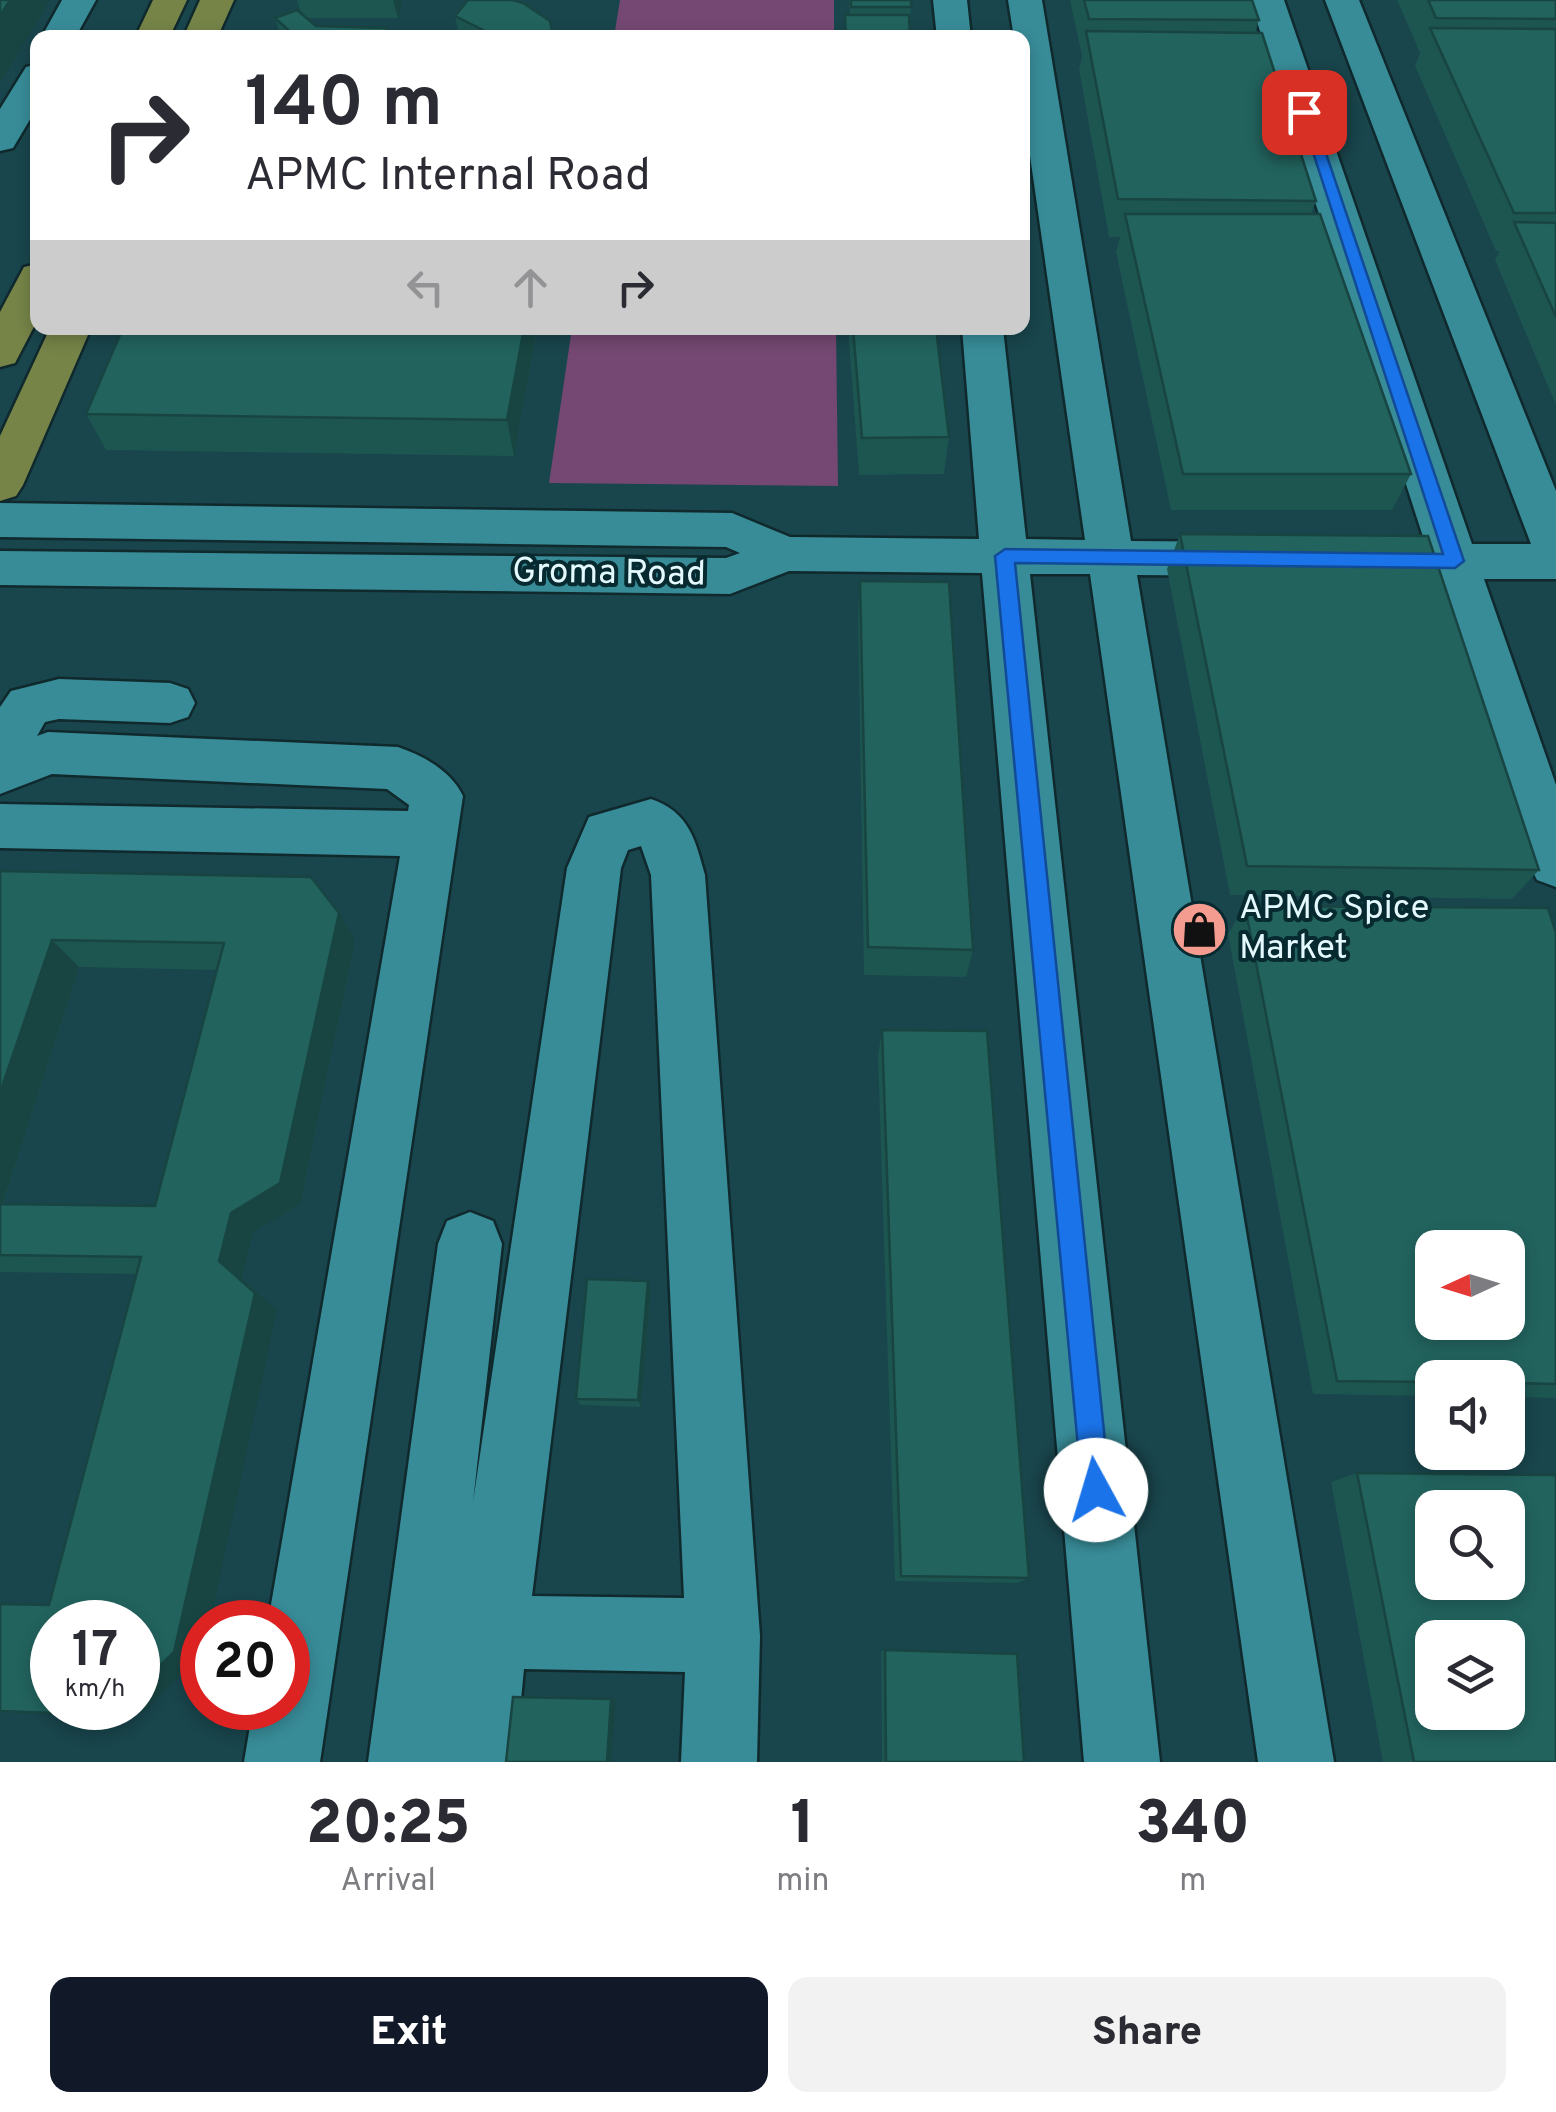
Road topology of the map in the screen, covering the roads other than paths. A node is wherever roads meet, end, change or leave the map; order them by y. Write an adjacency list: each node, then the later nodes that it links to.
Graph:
1 (79, 0): 8 (street)
2 (170, 0): 9 (main road)
3 (217, 0): 10 (main road)
4 (950, 0): 11 (street)
5 (1026, 0): 23 (street)
6 (1267, 0): 24 (street)
7 (1342, 0): 20 (street)
8 (62, 30)
9 (156, 30)
10 (204, 30)
11 (953, 30)
12 (30, 92): 13 (street)
13 (10, 138)
14 (30, 292): 17 (main road)
15 (67, 335): 18 (main road)
16 (983, 335): 22 (street)
17 (0, 354)
18 (0, 484)
19 (0, 520): 21 (street, Groma Road)
20 (1556, 549)
21 (784, 554): 22 (street); 26 (street, Groma Road)
22 (1005, 556): 23 (street); 39 (street)
23 (1111, 557): 24 (street); 40 (street)
24 (1455, 561): 25 (street); 31 (street)
25 (1556, 562)
26 (0, 568)
27 (170, 703): 28 (street)
28 (0, 770): 30 (street)
29 (0, 826): 30 (street)
30 (431, 834): 35 (street)
31 (1556, 864)
32 (470, 1244): 36 (street)
33 (491, 1632): 34 (street); 34 (street); 37 (street)
34 (723, 1636): 38 (street)
35 (282, 1762)
36 (406, 1762)
37 (477, 1762)
38 (719, 1762)
39 (1122, 1762)
40 (1296, 1762)

